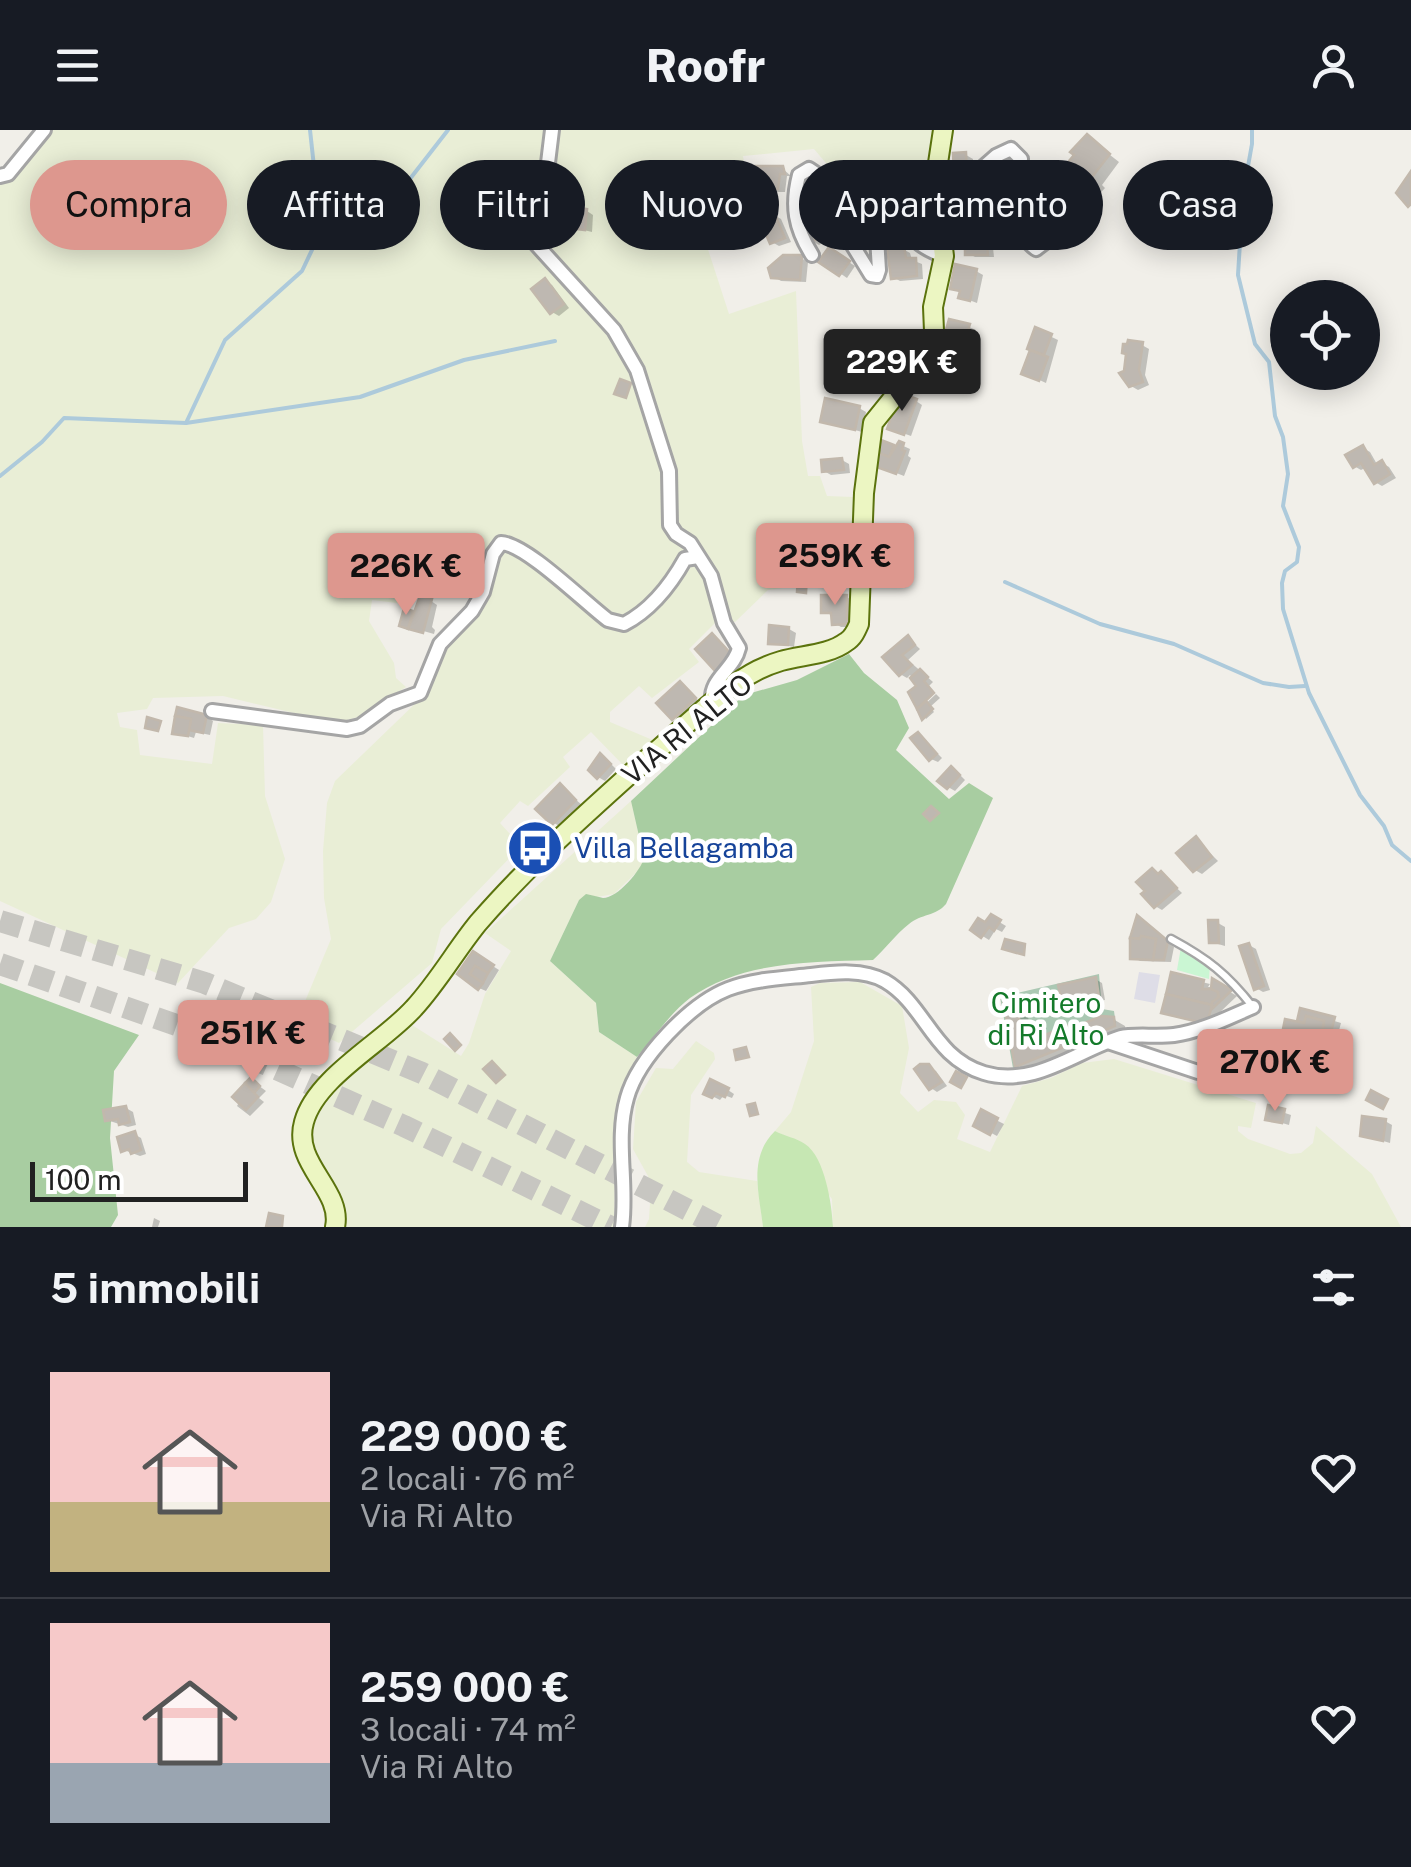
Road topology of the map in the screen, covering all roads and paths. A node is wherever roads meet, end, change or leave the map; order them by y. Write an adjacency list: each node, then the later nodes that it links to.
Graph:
1 (44, 130): 7 (street)
2 (552, 130): 11 (street)
3 (943, 130): 4 (street, VIA RI ALTO)
4 (938, 160)
5 (991, 160): 6 (street)
6 (1020, 160)
7 (0, 176)
8 (943, 250): 10 (street, VIA RI ALTO)
9 (812, 255): 10 (street)
10 (944, 256): 12 (street, VIA RI ALTO)
11 (698, 557): 12 (street); 13 (street)
12 (712, 703): 18 (street, VIA RI ALTO)
13 (212, 711)
14 (1171, 939): 15 (lane)
15 (1252, 1007): 16 (street)
16 (1108, 1042): 17 (street); 19 (street)
17 (1198, 1072)
18 (335, 1227)
19 (622, 1227)

